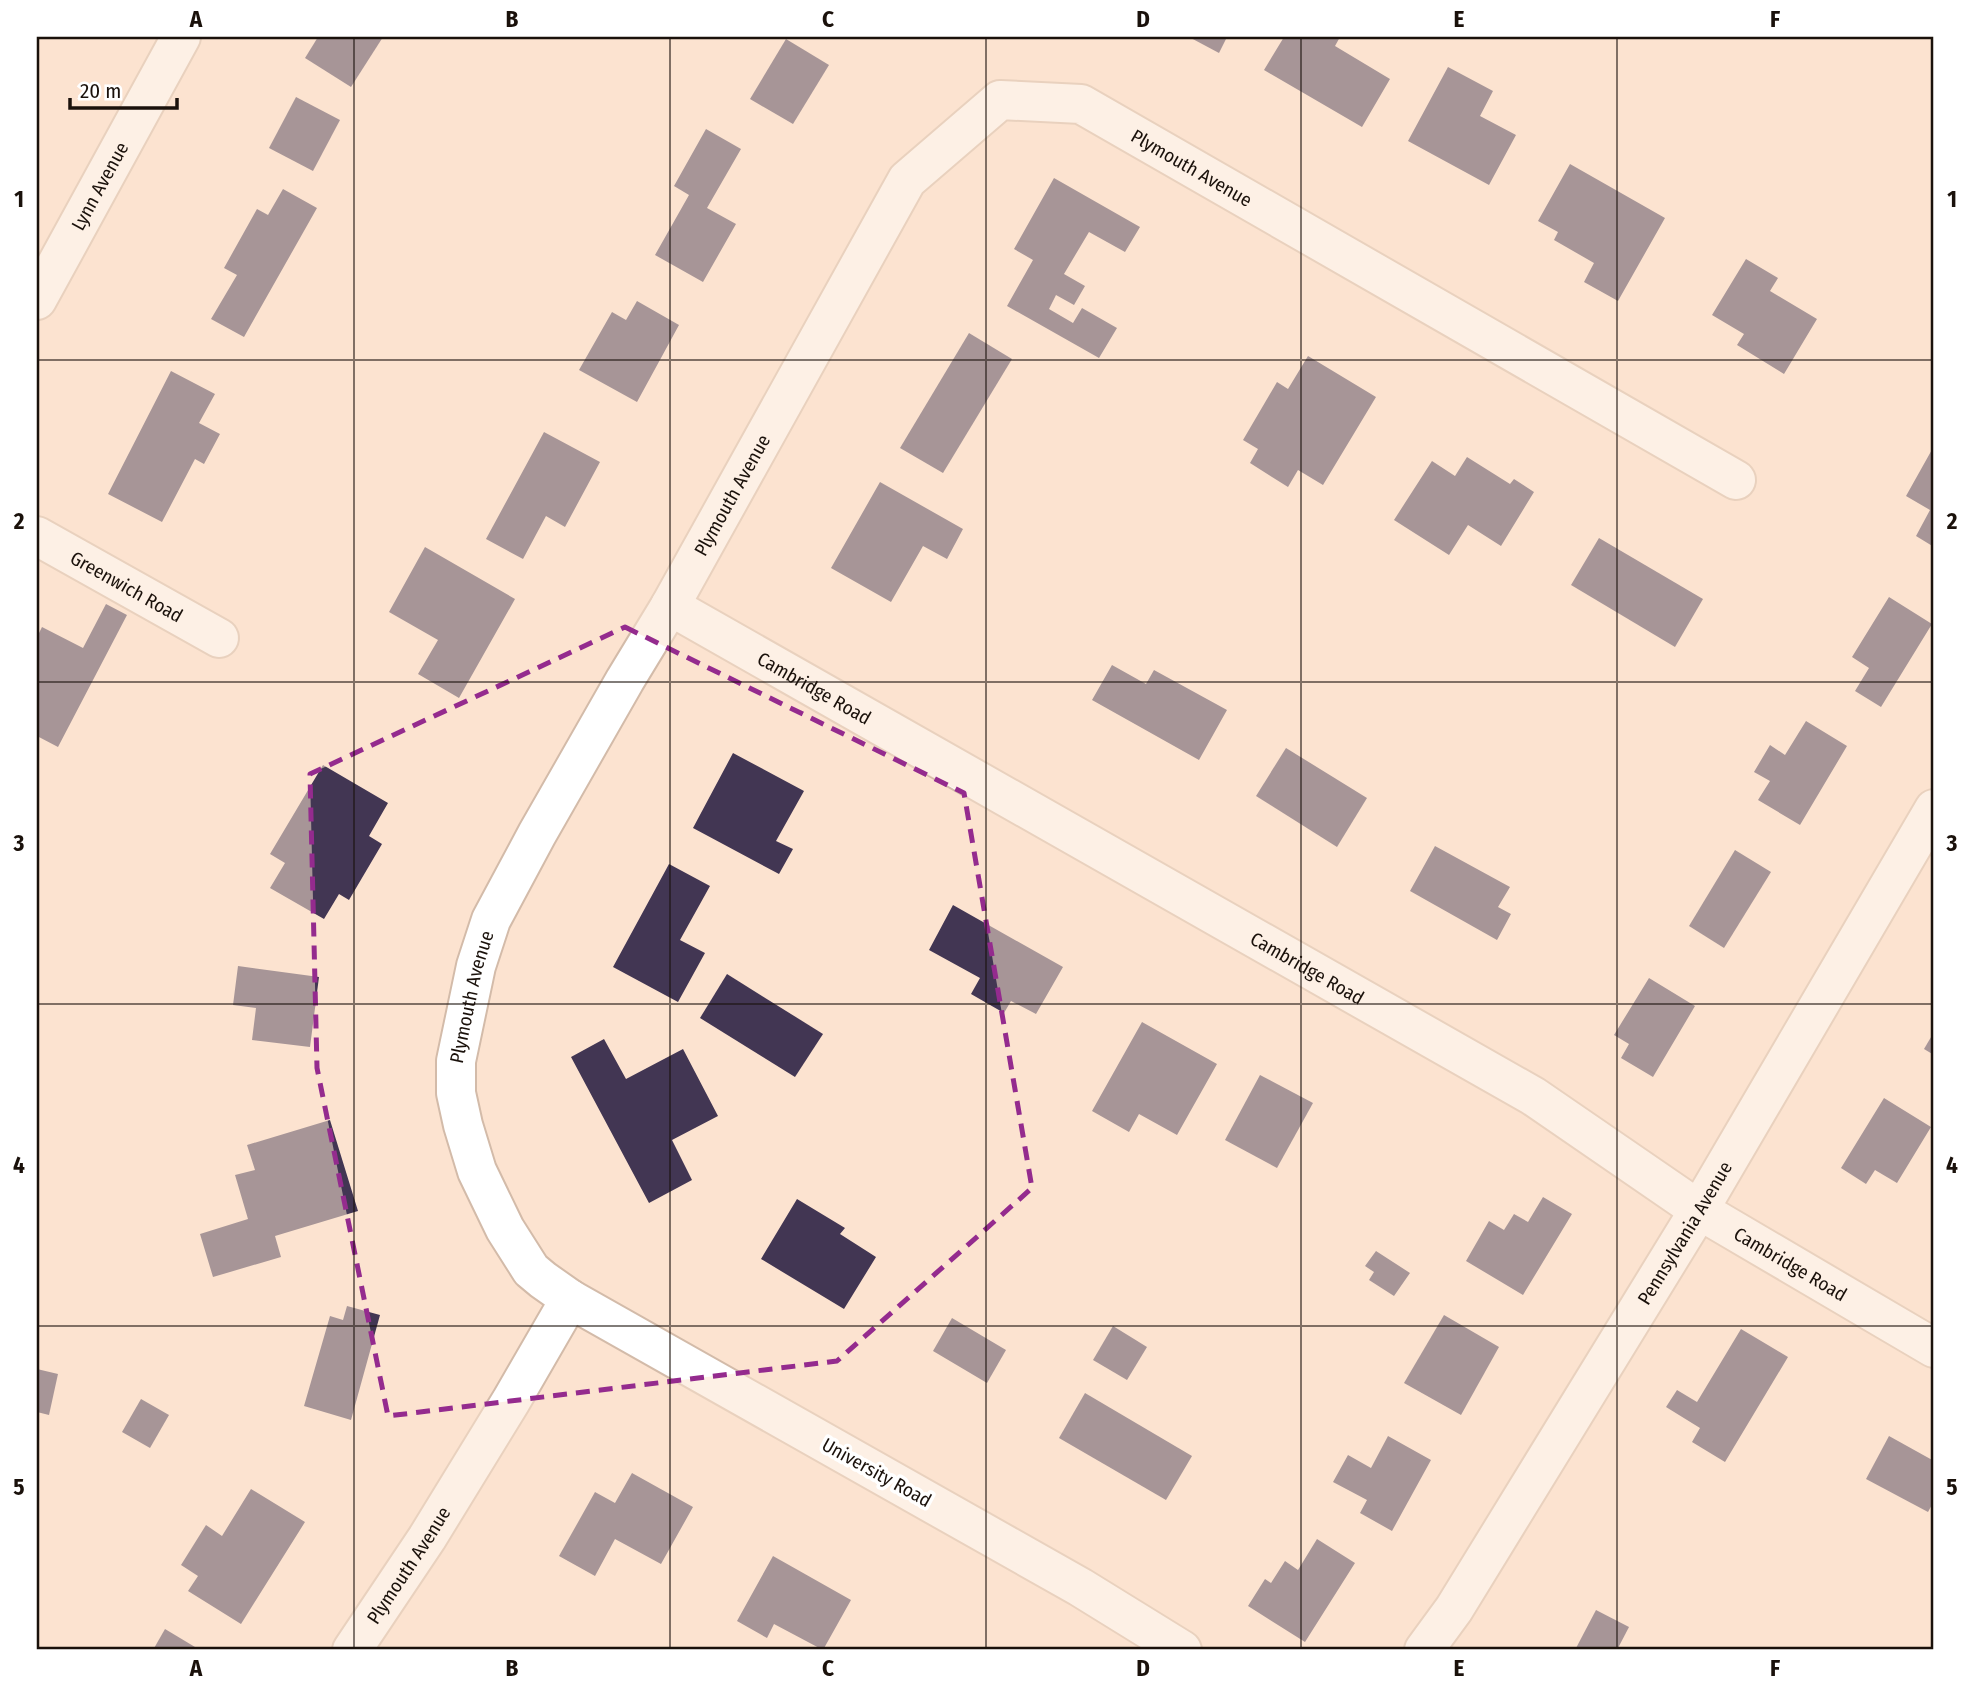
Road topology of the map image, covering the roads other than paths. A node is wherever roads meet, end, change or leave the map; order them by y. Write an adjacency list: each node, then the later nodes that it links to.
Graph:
1 (181, 37): 2 (street, Lynn Avenue)
2 (37, 300)
3 (1736, 480): 5 (street, Plymouth Avenue)
4 (37, 536): 6 (street, Greenwich Road)
5 (670, 606): 8 (street, Cambridge Road); 9 (street, Plymouth Avenue)
6 (219, 638)
7 (1934, 810): 8 (street, Pennsylvania Avenue)
8 (1699, 1210): 10 (street, Cambridge Road); 13 (street, Pennsylvania Avenue)
9 (570, 1299): 11 (street, Plymouth Avenue); 12 (street, University Road)
10 (1934, 1348)
11 (352, 1650)
12 (1182, 1650)
13 (1423, 1650)

